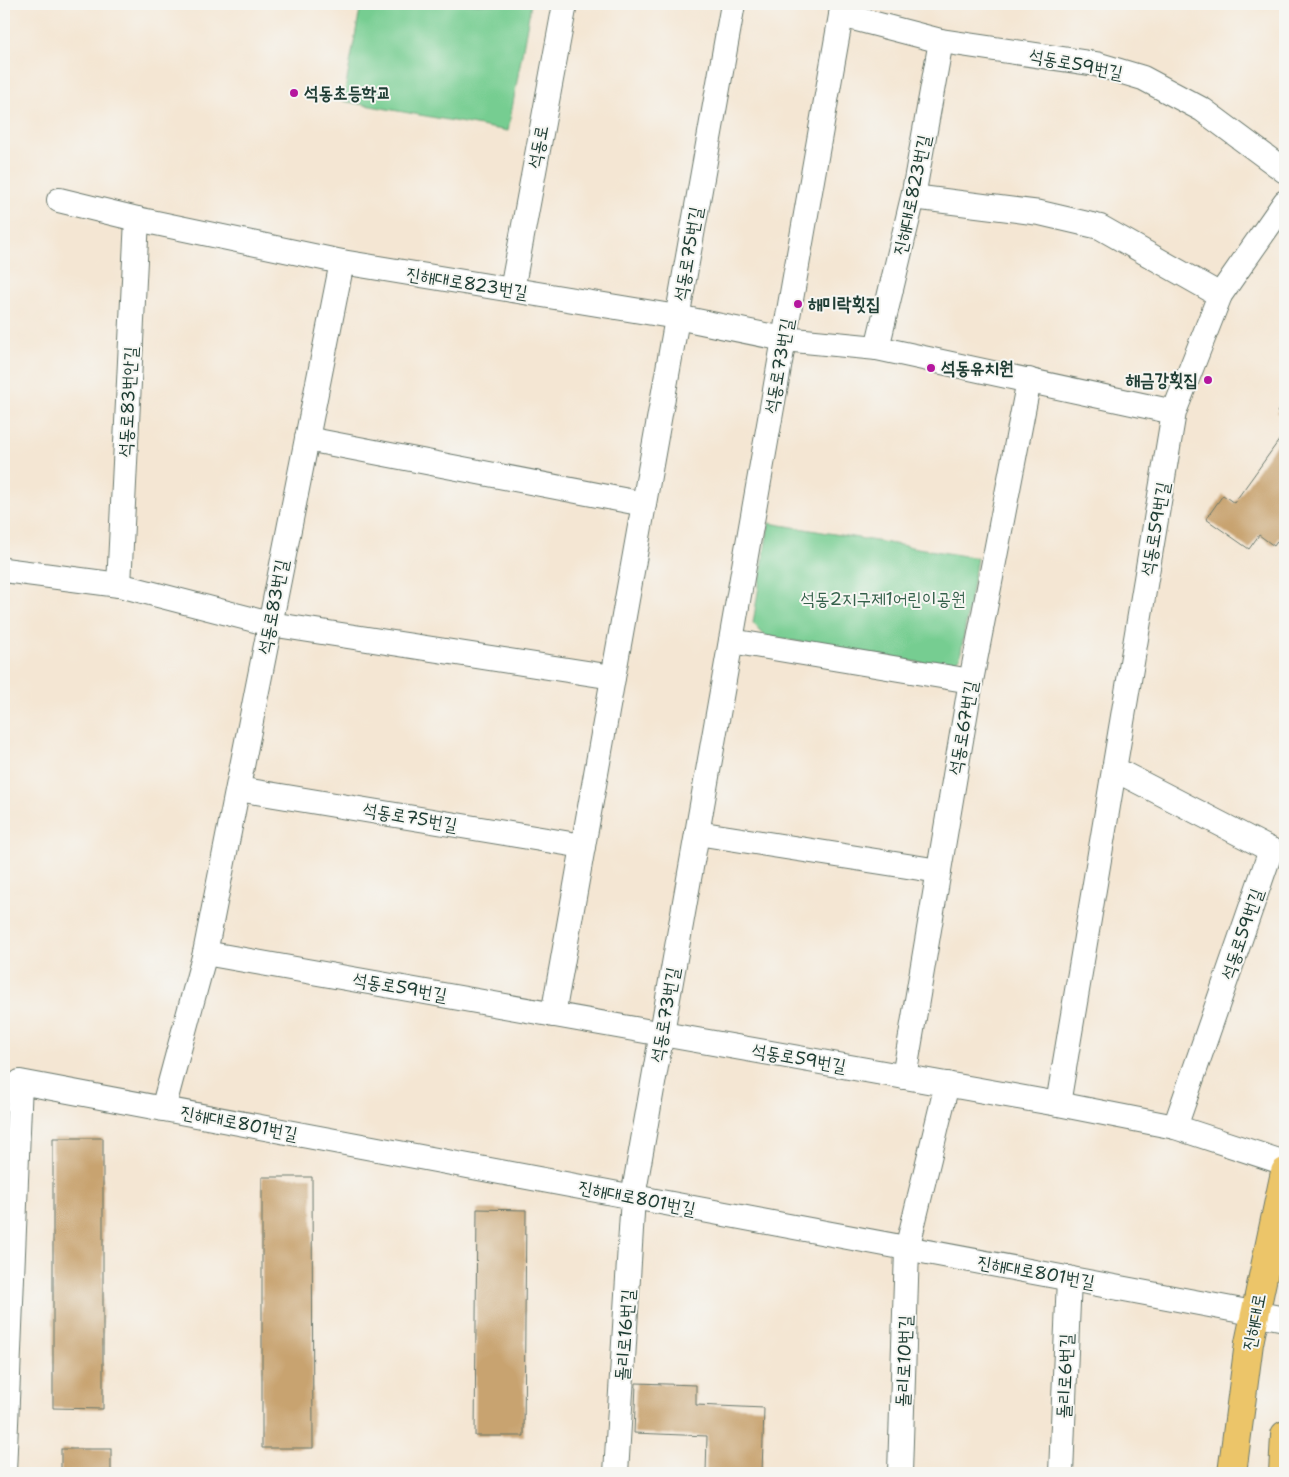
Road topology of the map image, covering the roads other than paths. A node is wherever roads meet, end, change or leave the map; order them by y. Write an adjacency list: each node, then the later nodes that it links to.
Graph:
1 (565, 4): 11 (street, 석동로)
2 (733, 4): 13 (street, 석동로75번길)
3 (842, 10): 4 (street, 석동로59번길); 14 (street, 석동로73번길)
4 (941, 41): 5 (street, 석동로59번길); 6 (street, 진해대로823번길)
5 (1285, 171)
6 (913, 197): 12 (street); 15 (street, 진해대로823번길)
7 (59, 200): 9 (street, 진해대로823번길)
8 (1285, 202): 12 (street, 석동로59번길)
9 (137, 219): 10 (street, 진해대로823번길); 21 (street, 석동로83번안길)
10 (342, 262): 11 (street, 진해대로823번길); 18 (street, 석동로83번길)
11 (512, 290): 13 (street, 진해대로823번길)
12 (1220, 296): 17 (street, 석동로59번길)
13 (677, 317): 14 (street, 진해대로823번길); 19 (street, 석동로75번길)
14 (784, 339): 15 (street, 진해대로823번길); 23 (street, 석동로73번길)
15 (878, 348): 16 (street, 진해대로823번길)
16 (1029, 380): 17 (street, 진해대로823번길); 25 (street, 석동로67번길)
17 (1174, 412): 26 (street, 석동로59번길)
18 (306, 439): 19 (street); 22 (street, 석동로83번길)
19 (644, 504): 24 (street, 석동로75번길)
20 (4, 570): 21 (street)
21 (119, 585): 22 (street)
22 (270, 624): 24 (street); 27 (street, 석동로83번길)
23 (731, 640): 25 (street); 28 (street, 석동로73번길)
24 (613, 677): 29 (street, 석동로75번길)
25 (971, 681): 31 (street, 석동로67번길)
26 (1114, 769): 30 (street, 석동로59번길); 37 (street, 석동로59번길)
27 (238, 788): 29 (street, 석동로75번길); 32 (street, 석동로83번길)
28 (697, 833): 31 (street); 34 (street, 석동로73번길)
29 (583, 846): 33 (street, 석동로75번길)
30 (1278, 849): 39 (street, 석동로59번길)
31 (939, 871): 35 (street, 석동로67번길)
32 (205, 953): 33 (street, 석동로59번길); 38 (street, 석동로83번길)
33 (553, 1015): 34 (street, 석동로59번길)
34 (662, 1034): 35 (street, 석동로59번길); 42 (street, 석동로73번길)
35 (904, 1077): 36 (street, 석동로59번길)
36 (947, 1084): 37 (street, 석동로59번길); 43 (street, 돌리로10번길)
37 (1058, 1104): 39 (street)
38 (163, 1109): 42 (street, 진해대로801번길); 48 (street, 진해대로801번길)
39 (1175, 1127): 40 (street)
40 (1285, 1163)
41 (1285, 1172): 45 (main road, 진해대로)
42 (633, 1197): 43 (street, 진해대로801번길); 49 (street, 돌리로16번길)
43 (907, 1249): 44 (street, 진해대로801번길); 50 (street, 돌리로10번길)
44 (1069, 1278): 45 (street, 진해대로801번길); 51 (street, 돌리로6번길)
45 (1255, 1313): 46 (street, 진해대로801번길); 52 (main road, 진해대로)
46 (1285, 1319)
47 (1285, 1436): 53 (main road)
48 (4, 1473)
49 (616, 1473)
50 (900, 1473)
51 (1061, 1473)
52 (1232, 1473)
53 (1283, 1473)

